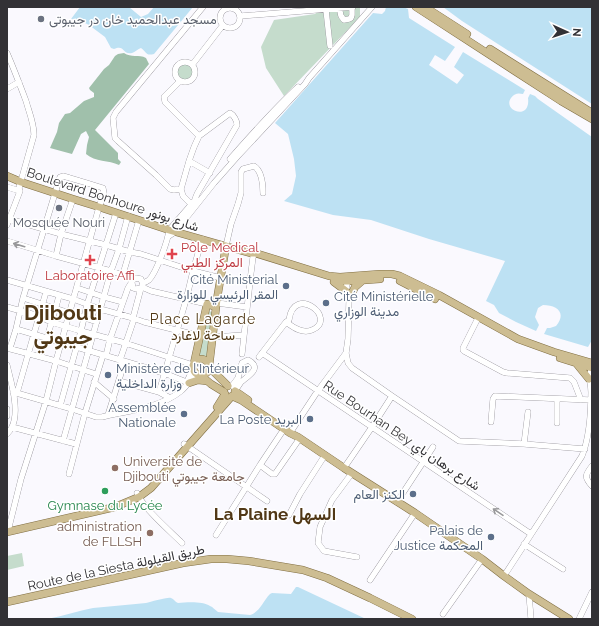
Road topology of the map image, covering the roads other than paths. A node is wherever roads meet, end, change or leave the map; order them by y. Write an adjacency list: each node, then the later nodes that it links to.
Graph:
1 (203, 7): 24 (street)
2 (352, 7): 6 (street); 6 (street)
3 (372, 7): 29 (street)
4 (416, 7): 17 (main road)
5 (425, 7): 16 (main road)
6 (339, 8): 7 (street)
7 (323, 9): 8 (street); 10 (street)
8 (241, 16): 9 (street); 9 (street)
9 (223, 25): 12 (street)
10 (330, 46)
11 (7, 53): 14 (street)
12 (192, 65): 13 (street); 13 (street)
13 (180, 81): 18 (street)
14 (19, 82): 15 (street); 22 (street)
15 (7, 88)
16 (592, 113)
17 (592, 119)
18 (199, 136): 19 (street); 20 (street)
19 (189, 161): 20 (street); 24 (street)
20 (210, 173): 29 (street)
21 (7, 176): 22 (main road, Boulevard Bonhoure شارع بونور)
22 (19, 182): 25 (street); 27 (main road, Boulevard Bonhoure شارع بونور)
23 (7, 187): 25 (street)
24 (181, 189): 29 (street)
25 (20, 191): 34 (street)
26 (263, 193): 42 (street)
27 (55, 194): 28 (main road, Boulevard Bonhoure شارع بونور); 30 (street); 35 (street)
28 (73, 199): 30 (main road, Boulevard Bonhoure شارع بونور); 37 (street)
29 (195, 204): 36 (street)
30 (99, 207): 31 (main road, Boulevard Bonhoure شارع بونور); 39 (street)
31 (116, 212): 32 (main road, Boulevard Bonhoure شارع بونور); 41 (street)
32 (128, 216): 33 (main road, Boulevard Bonhoure شارع بونور); 43 (street)
33 (139, 220): 36 (main road, Boulevard Bonhoure شارع بونور); 45 (street)
34 (8, 222): 35 (street)
35 (44, 229): 37 (street); 44 (street)
36 (171, 233): 38 (main road, Boulevard Bonhoure شارع بونور); 48 (street)
37 (61, 234): 39 (street); 47 (street)
38 (202, 239): 42 (main road, Boulevard Bonhoure شارع بونور); 52 (street)
39 (90, 241): 41 (street); 49 (street)
40 (7, 242): 44 (street, one-way to 40)
41 (106, 245): 43 (street); 50 (street)
42 (226, 246): 46 (main road, Boulevard Bonhoure شارع بونور); 54 (main road)
43 (119, 249): 45 (street); 51 (street)
44 (37, 250): 47 (street); 62 (street)
45 (130, 252): 48 (street); 53 (street)
46 (252, 254): 56 (main road); 60 (main road); 77 (street)
47 (56, 256): 49 (street)
48 (160, 260): 52 (street); 61 (street)
49 (84, 264): 50 (street); 63 (street)
50 (99, 268): 51 (street); 66 (street)
51 (111, 271): 53 (street); 68 (street)
52 (193, 271): 54 (street); 71 (street)
53 (123, 274): 59 (street)
54 (221, 278): 76 (main road)
55 (400, 278): 56 (main road); 58 (main road); 87 (main road)
56 (349, 279): 58 (main road); 60 (main road); 64 (street)
57 (7, 280): 62 (street)
58 (363, 280): 64 (main road)
59 (133, 281): 61 (street); 61 (street); 72 (street)
60 (332, 281): 64 (main road)
61 (143, 285): 71 (street); 86 (street)
62 (27, 286): 65 (street); 69 (street)
63 (77, 288): 66 (street); 70 (street)
64 (349, 291): 107 (street)
65 (46, 292): 67 (street); 73 (street)
66 (91, 292): 68 (street); 75 (street)
67 (59, 296): 70 (street); 79 (street)
68 (104, 297): 72 (street); 80 (street)
69 (23, 298): 73 (street); 81 (street)
70 (73, 300): 75 (street); 82 (street)
71 (186, 300): 74 (street); 94 (street)
72 (123, 302): 83 (street)
73 (42, 304): 79 (street); 84 (street)
74 (206, 304): 76 (main road); 98 (main road)
75 (87, 305): 80 (street); 85 (street)
76 (217, 305): 77 (street); 99 (main road)
77 (247, 306): 97 (street)
78 (7, 307): 81 (street)
79 (55, 308): 82 (street); 88 (street)
80 (100, 309): 83 (street); 89 (street)
81 (20, 310): 84 (street); 92 (street)
82 (70, 312): 85 (street); 91 (street)
83 (119, 314): 86 (street); 101 (street)
84 (39, 316): 88 (street); 96 (street)
85 (85, 318): 89 (street); 93 (street)
86 (133, 318): 94 (street); 103 (street)
87 (477, 320): 116 (main road); 118 (main road); 144 (street)
88 (51, 322): 91 (street); 100 (street)
89 (97, 322): 95 (street)
90 (286, 322): 90 (street); 110 (street)
91 (65, 326): 93 (street); 102 (street)
92 (16, 330): 96 (street); 105 (street)
93 (82, 331): 95 (street); 104 (street)
94 (177, 331): 98 (street); 112 (street)
95 (93, 334): 101 (street); 106 (street)
96 (34, 335): 100 (street); 108 (street)
97 (244, 335): 99 (street); 109 (street)
98 (200, 336): 120 (main road)
99 (213, 337): 122 (main road)
100 (47, 338): 102 (street)
101 (110, 339): 103 (street); 111 (street)
102 (61, 343): 104 (street); 115 (street)
103 (125, 343): 112 (street); 113 (street)
104 (76, 347): 106 (street); 121 (street)
105 (8, 348): 108 (street)
106 (89, 351): 111 (street); 125 (street)
107 (346, 353): 138 (street); 140 (street)
108 (28, 354): 115 (street); 139 (street)
109 (242, 354): 114 (street); 117 (street)
110 (260, 355): 114 (street); 124 (street); 138 (street, Rue Bourhan Bey شارع برهان باي)
111 (104, 356): 113 (street); 127 (street)
112 (168, 358): 120 (street); 126 (street)
113 (120, 360): 126 (street); 131 (street)
114 (248, 360): 117 (street); 124 (street)
115 (56, 361): 121 (street); 146 (street)
116 (592, 362)
117 (242, 363): 130 (street)
118 (576, 363): 123 (main road); 129 (main road)
119 (7, 365): 139 (street)
120 (193, 365): 122 (main road); 128 (main road); 133 (street)
121 (71, 366): 125 (street); 147 (street)
122 (209, 367): 128 (main road); 137 (main road)
123 (592, 368): 129 (street)
124 (254, 369): 130 (street)
125 (83, 370): 127 (street); 150 (street)
126 (164, 373): 133 (street); 136 (street)
127 (96, 374): 132 (street)
128 (199, 374): 133 (street); 134 (main road)
129 (589, 379): 135 (street)
130 (240, 380): 137 (street)
131 (119, 381): 136 (street); 142 (street)
132 (94, 382): 142 (street); 152 (street)
133 (187, 383): 134 (main road); 141 (street)
134 (209, 383): 137 (main road); 148 (main road)
135 (592, 389): 145 (street)
136 (159, 392): 141 (street)
137 (230, 392): 148 (main road); 159 (main road); 166 (main road)
138 (317, 392): 158 (street, Rue Bourhan Bey شارع برهان باي); 159 (street)
139 (15, 393): 146 (street); 157 (street)
140 (392, 396): 158 (street); 165 (street)
141 (170, 398): 154 (street)
142 (114, 399): 154 (street)
143 (556, 399): 144 (street); 155 (street); 156 (street)
144 (581, 400): 145 (street)
145 (590, 400): 168 (street)
146 (46, 401): 147 (street); 161 (street)
147 (60, 406): 150 (street)
148 (216, 408): 166 (main road)
149 (7, 409): 153 (street)
150 (72, 409): 152 (street); 163 (street)
151 (528, 412): 165 (street)
152 (85, 413): 154 (street); 164 (street)
153 (7, 416)
154 (108, 416)
155 (491, 422)
156 (557, 423)
157 (12, 427): 160 (street); 161 (street)
158 (372, 427): 170 (street, Rue Bourhan Bey شارع برهان باي); 173 (street)
159 (288, 429): 162 (main road); 171 (street)
160 (7, 433)
161 (36, 434): 163 (street); 183 (street)
162 (299, 437): 169 (main road); 171 (street)
163 (63, 441): 164 (street)
164 (76, 444): 175 (street)
165 (524, 444): 168 (street)
166 (185, 445): 177 (street); 178 (main road)
167 (433, 447): 170 (street)
168 (585, 449): 184 (street)
169 (325, 455): 173 (main road); 182 (street)
170 (423, 463): 180 (street); 184 (street, Rue Bourhan Bey شارع برهان باي, one-way to 170)
171 (260, 465): 177 (street)
172 (592, 466): 176 (street)
173 (344, 468): 174 (main road)
174 (352, 473): 180 (main road); 188 (street)
175 (69, 474)
176 (592, 486)
177 (246, 487): 179 (street); 185 (street)
178 (138, 495): 183 (main road); 186 (street)
179 (267, 500)
180 (397, 502): 181 (main road)
181 (415, 513): 189 (main road); 192 (street)
182 (289, 515)
183 (8, 530)
184 (530, 534): 187 (street)
185 (216, 535)
186 (182, 543)
187 (524, 544): 190 (street); 191 (street)
188 (357, 557)
189 (482, 559): 191 (main road); 196 (street)
190 (563, 569)
191 (504, 576): 194 (main road)
192 (370, 580)
193 (592, 592): 200 (street)
194 (529, 594): 198 (street); 199 (main road)
195 (7, 602): 197 (main road, Route de la Siesta طريق القيلولة)
196 (443, 614)
197 (412, 619)
198 (531, 619)
199 (569, 619)
200 (579, 619)

